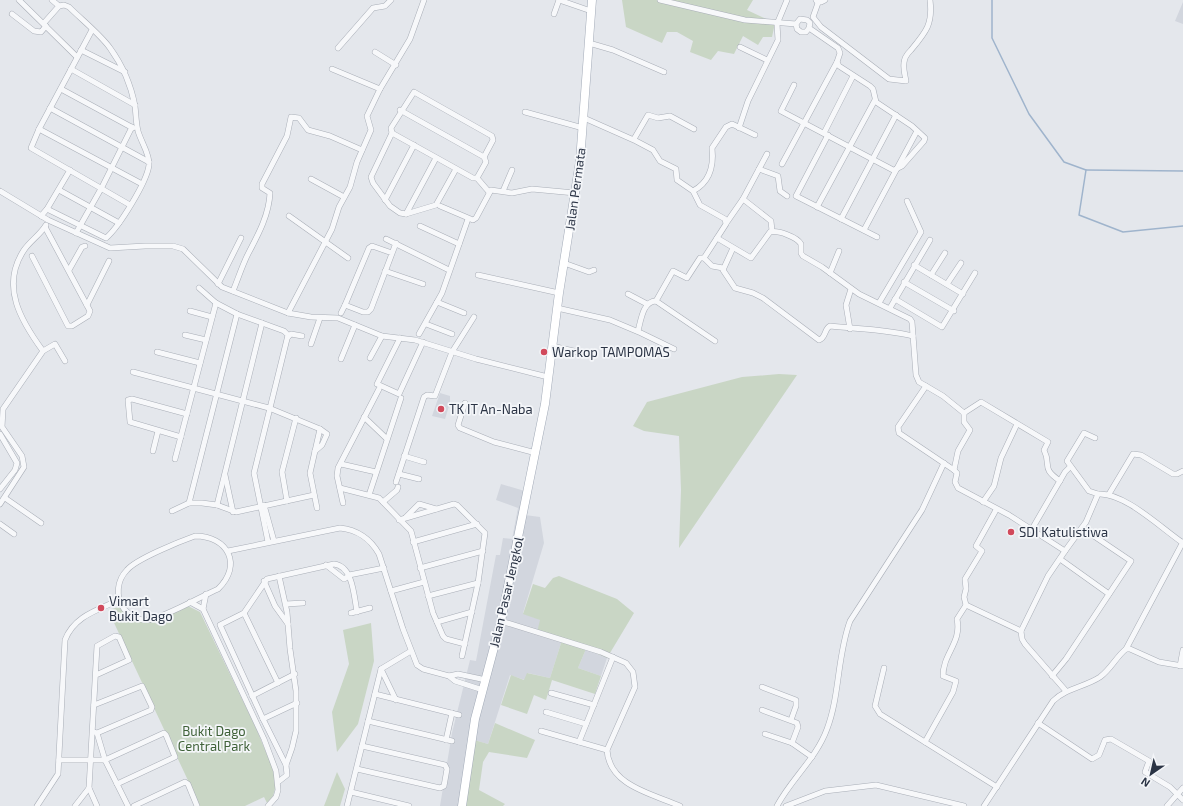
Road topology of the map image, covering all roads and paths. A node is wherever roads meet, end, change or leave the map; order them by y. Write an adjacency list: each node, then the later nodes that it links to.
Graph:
1 (19, 0): 20 (street)
2 (52, 0): 13 (street)
3 (391, 0): 25 (street)
4 (424, 0): 31 (street)
5 (559, 0): 15 (street); 17 (street)
6 (592, 0): 15 (main road, Jalan Permata)
7 (660, 0): 14 (street)
8 (687, 0): 14 (street)
9 (787, 0): 18 (street)
10 (825, 0): 12 (street)
11 (930, 0): 12 (street)
12 (817, 1)
13 (59, 6): 20 (street); 22 (street)
14 (688, 8): 18 (street)
15 (591, 11): 23 (main road, Jalan Permata)
16 (12, 14): 20 (street)
17 (554, 14)
18 (777, 24): 19 (street); 29 (street)
19 (796, 24): 21 (street); 21 (street)
20 (45, 25): 28 (street)
21 (810, 28): 30 (street)
22 (92, 30): 26 (street); 34 (street)
23 (589, 43): 35 (street); 46 (main road, Jalan Permata)
24 (740, 47): 29 (street)
25 (338, 48)
26 (81, 50): 28 (street); 34 (street)
27 (375, 52): 31 (street)
28 (77, 57): 32 (street)
29 (767, 60): 51 (street)
30 (837, 62): 36 (street); 47 (street)
31 (396, 65): 39 (street)
32 (71, 69): 38 (street); 41 (street)
33 (332, 69): 39 (street)
34 (126, 72): 41 (street)
35 (664, 72)
36 (853, 76): 40 (street); 56 (street)
37 (794, 85): 47 (street)
38 (61, 89): 42 (street); 48 (street)
39 (380, 89): 62 (street)
40 (875, 100): 45 (street); 60 (street)
41 (135, 105): 53 (street)
42 (50, 108): 49 (street); 61 (street)
43 (400, 110): 55 (street); 65 (street); 65 (street)
44 (525, 112): 50 (street)
45 (896, 115): 54 (street); 66 (street)
46 (584, 118): 50 (main road, Jalan Permata); 58 (street)
47 (804, 122): 56 (street); 68 (street)
48 (132, 127): 53 (street); 61 (street)
49 (39, 128): 69 (street); 72 (street)
50 (583, 128): 84 (main road, Jalan Permata)
51 (739, 128): 57 (street); 81 (street)
52 (694, 129): 58 (street)
53 (138, 130): 67 (street)
54 (917, 130): 74 (street); 74 (street)
55 (392, 133): 59 (street); 88 (street)
56 (826, 134): 60 (street); 93 (street)
57 (755, 135)
58 (634, 140): 81 (street)
59 (414, 145): 64 (street); 88 (street)
60 (849, 146): 66 (street); 93 (street)
61 (123, 147): 67 (street); 69 (street)
62 (362, 150): 86 (street); 144 (street)
63 (767, 154): 71 (street)
64 (436, 158): 70 (street); 95 (street)
65 (484, 158): 75 (street)
66 (873, 159): 74 (street); 99 (street)
67 (149, 162): 77 (street)
68 (782, 164)
69 (112, 168): 77 (street); 78 (street)
70 (456, 169): 75 (street); 95 (street)
71 (759, 169): 85 (street); 87 (street)
72 (70, 170): 78 (street); 79 (street)
73 (512, 170): 83 (street)
74 (896, 170): 106 (street)
75 (477, 178): 82 (street)
76 (311, 180): 86 (street)
77 (142, 184): 90 (street)
78 (102, 188): 90 (street); 92 (street)
79 (59, 190): 92 (street); 94 (street)
80 (0, 191): 96 (street)
81 (693, 191): 101 (street)
82 (489, 192): 83 (street); 98 (street)
83 (503, 192): 84 (street)
84 (575, 193): 126 (main road, Jalan Permata)
85 (787, 196)
86 (344, 197): 114 (street)
87 (743, 199): 101 (street); 107 (street)
88 (386, 200): 95 (street)
89 (907, 201): 152 (street)
90 (130, 204): 102 (street)
91 (440, 206): 98 (street)
92 (91, 207): 102 (street); 104 (street)
93 (817, 207): 99 (street)
94 (48, 209): 96 (street); 104 (street)
95 (406, 214)
96 (41, 216): 100 (street)
97 (289, 216): 114 (street)
98 (468, 219): 116 (street)
99 (841, 219): 106 (street)
100 (48, 220): 103 (street); 108 (street)
101 (726, 222): 112 (street)
102 (119, 223): 104 (street)
103 (45, 226): 130 (street); 186 (street)
104 (80, 226): 108 (street)
105 (420, 226): 116 (street)
106 (864, 230): 109 (street)
107 (772, 231): 118 (street); 134 (street)
108 (76, 233): 139 (street)
109 (877, 237)
110 (241, 238): 139 (street)
111 (386, 238): 115 (street)
112 (717, 238): 118 (street); 124 (street)
113 (930, 240): 128 (street)
114 (325, 242): 123 (street); 160 (street)
115 (396, 244): 120 (street); 131 (street)
116 (459, 244): 131 (street)
117 (85, 246): 130 (street)
118 (733, 248): 129 (street)
119 (839, 251): 134 (street)
120 (392, 253): 133 (street); 155 (street)
121 (945, 253): 137 (street)
122 (32, 256): 153 (street)
123 (348, 258)
124 (704, 258): 129 (street); 149 (street)
125 (109, 261): 153 (street)
126 (564, 263): 132 (street); 145 (main road, Jalan Permata)
127 (961, 263): 141 (street)
128 (914, 266): 137 (street); 138 (street)
129 (723, 268): 170 (street)
130 (69, 270): 153 (street)
131 (449, 270): 150 (street)
132 (594, 270)
133 (386, 271): 140 (street); 155 (street)
134 (830, 273): 143 (street)
135 (975, 273): 147 (street)
136 (478, 275): 145 (street)
137 (931, 275): 141 (street)
138 (904, 282): 148 (street); 159 (street)
139 (218, 284): 144 (street)
140 (423, 284)
141 (947, 284): 147 (street)
142 (199, 288): 151 (street)
143 (851, 289): 152 (street); 170 (street)
144 (233, 292): 160 (street)
145 (559, 293): 156 (main road, Jalan Permata)
146 (628, 294): 154 (street)
147 (963, 294): 159 (street)
148 (895, 299): 157 (street); 159 (street)
149 (656, 301): 154 (street); 181 (street)
150 (437, 302): 162 (street); 168 (street)
151 (216, 303): 163 (street); 164 (street)
152 (879, 303): 157 (street)
153 (87, 304)
154 (647, 304): 171 (street)
155 (345, 305): 161 (street)
156 (557, 308): 171 (street); 184 (main road, Jalan Permata)
157 (890, 308): 177 (street)
158 (190, 311): 164 (street)
159 (954, 311)
160 (288, 313): 166 (street)
161 (341, 313)
162 (464, 313)
163 (237, 314): 167 (street); 199 (street)
164 (212, 317): 180 (street)
165 (474, 317): 188 (street)
166 (320, 318): 169 (street); 183 (street)
167 (262, 323): 178 (street); 201 (street)
168 (426, 324): 172 (street); 173 (street)
169 (355, 325): 176 (street); 191 (street)
170 (850, 329): 177 (street)
171 (638, 331): 185 (street)
172 (419, 334)
173 (452, 334)
174 (185, 335): 180 (street)
175 (302, 336): 178 (street)
176 (382, 336): 179 (street); 190 (street)
177 (913, 336): 196 (street)
178 (288, 337): 204 (street)
179 (400, 338): 182 (street); 182 (street)
180 (206, 340): 193 (street)
181 (715, 341)
182 (423, 342): 188 (street)
183 (311, 344)
184 (552, 346): 189 (street); 195 (main road, Jalan Permata)
185 (674, 349)
186 (44, 351): 192 (street); 203 (street)
187 (157, 352): 193 (street)
188 (452, 352): 195 (street); 219 (street)
189 (578, 352)
190 (370, 358)
191 (341, 359)
192 (64, 362)
193 (200, 363): 197 (street)
194 (133, 372): 197 (street)
195 (548, 377): 218 (main road, Jalan Pasar Jengkol)
196 (926, 386): 205 (street); 222 (street)
197 (193, 389): 199 (street); 206 (street)
198 (379, 389): 207 (street)
199 (218, 395): 201 (street); 242 (street)
200 (401, 398): 214 (street)
201 (244, 402): 204 (street); 228 (street)
202 (465, 403): 218 (street)
203 (1, 408): 238 (street)
204 (269, 408): 208 (street); 246 (street)
205 (964, 413): 209 (street); 225 (street)
206 (187, 414): 210 (street); 212 (street)
207 (364, 417): 214 (street); 223 (street)
208 (296, 418): 236 (street); 239 (street)
209 (1017, 424): 231 (street); 241 (street)
210 (158, 431): 212 (street); 217 (street)
211 (0, 434): 215 (street)
212 (181, 437): 220 (street)
213 (1095, 438): 224 (street)
214 (387, 439): 227 (street)
215 (5, 441): 216 (street); 233 (street)
216 (0, 447)
217 (153, 451)
218 (536, 454): 291 (main road, Jalan Pasar Jengkol)
219 (404, 456): 221 (street); 229 (street)
220 (175, 459)
221 (424, 462)
222 (944, 463): 225 (street); 337 (street)
223 (341, 464): 227 (street); 232 (street)
224 (1070, 467): 231 (street); 234 (street)
225 (954, 470): 241 (street)
226 (1183, 471): 235 (street)
227 (376, 472): 237 (street)
228 (225, 474): 245 (street); 251 (street)
229 (399, 474): 230 (street); 240 (street)
230 (419, 479)
231 (1060, 481): 258 (street)
232 (340, 488): 237 (street); 243 (street)
233 (0, 489)
234 (1098, 494): 235 (street); 257 (street)
235 (1109, 494): 263 (street)
236 (314, 495): 239 (street); 247 (street)
237 (369, 495): 240 (street)
238 (4, 498): 244 (street); 255 (street)
239 (287, 501): 246 (street)
240 (383, 502): 253 (street)
241 (983, 502): 249 (street)
242 (189, 503): 245 (street); 250 (street)
243 (343, 503)
244 (0, 504)
245 (217, 505): 251 (street)
246 (262, 505): 251 (street); 260 (street); 261 (street)
247 (317, 508)
248 (437, 509): 252 (street); 252 (street); 256 (street)
249 (996, 510): 258 (street); 284 (street)
250 (172, 511)
251 (233, 512)
252 (405, 518): 253 (street)
253 (399, 520): 262 (street)
254 (0, 524): 259 (street)
255 (41, 524)
256 (477, 524): 262 (street); 264 (street)
257 (1082, 528): 265 (street); 278 (street)
258 (1032, 529): 265 (street)
259 (14, 534)
260 (274, 541): 261 (street); 269 (street)
261 (268, 542): 266 (street)
262 (414, 542): 270 (street)
263 (1183, 542): 296 (street)
264 (483, 551): 270 (street); 275 (street)
265 (1065, 551): 267 (street)
266 (228, 552): 277 (street); 280 (street)
267 (1060, 559): 278 (street); 294 (street)
268 (326, 565): 271 (street); 272 (street); 272 (street)
269 (384, 568): 272 (street); 276 (street)
270 (420, 568): 274 (street)
271 (279, 576): 273 (street); 283 (street)
272 (349, 576): 287 (street)
273 (264, 581): 289 (street); 293 (street)
274 (424, 582): 276 (street); 279 (street)
275 (478, 583): 279 (street); 288 (street)
276 (390, 591): 298 (street)
277 (206, 594): 281 (street); 286 (street)
278 (1109, 594): 307 (street)
279 (428, 596): 292 (street)
280 (119, 600): 281 (street); 338 (street)
281 (190, 602): 286 (street)
282 (303, 603): 283 (street)
283 (286, 604): 293 (street)
284 (966, 606): 294 (street); 333 (street)
285 (370, 608): 287 (street)
286 (203, 609): 343 (street)
287 (358, 612): 290 (street)
288 (472, 612): 292 (street); 295 (street)
289 (244, 613): 309 (street); 315 (street)
290 (351, 614)
291 (501, 621): 300 (street); 308 (main road, Jalan Pasar Jengkol)
292 (437, 622): 295 (street)
293 (288, 624): 304 (street)
294 (1021, 631): 307 (street)
295 (465, 644): 299 (street)
296 (1126, 649): 301 (street); 312 (street)
297 (1183, 650): 301 (street)
298 (411, 651): 303 (street); 306 (street)
299 (462, 656)
300 (613, 657): 319 (street); 336 (street)
301 (1182, 666)
302 (884, 668): 333 (street)
303 (381, 669): 314 (street); 316 (street)
304 (295, 674): 309 (street); 317 (street)
305 (96, 675): 305 (street); 318 (street)
306 (449, 676): 308 (street); 311 (street)
307 (1052, 676): 312 (street)
308 (486, 680): 311 (main road, Jalan Pasar Jengkol)
309 (278, 683): 315 (street)
310 (762, 687): 325 (street)
311 (483, 690): 361 (main road, Jalan Pasar Jengkol)
312 (1066, 691): 327 (street)
313 (551, 693): 319 (street)
314 (375, 694): 316 (street); 326 (street)
315 (252, 696): 324 (street)
316 (396, 700): 322 (street)
317 (296, 703): 324 (street); 341 (street)
318 (94, 705): 330 (street); 330 (street)
319 (594, 705): 328 (street)
320 (762, 710): 325 (street)
321 (546, 712): 328 (street)
322 (452, 713): 323 (street); 326 (street)
323 (460, 715)
324 (263, 719): 341 (street)
325 (791, 720): 334 (street)
326 (368, 721): 335 (street)
327 (1038, 723): 345 (street); 349 (street)
328 (586, 724): 332 (street)
329 (541, 731): 332 (street)
330 (95, 732): 339 (street); 340 (street)
331 (765, 734): 334 (street)
332 (579, 742): 336 (street)
333 (925, 742): 345 (street)
334 (792, 743): 337 (street)
335 (362, 746): 342 (street); 342 (street)
336 (607, 750): 351 (street)
337 (812, 757): 363 (street)
338 (59, 760): 339 (street); 352 (street)
339 (91, 760): 340 (street); 346 (street)
340 (106, 760): 344 (street); 344 (street)
341 (286, 764): 343 (street)
342 (357, 769): 348 (street)
343 (278, 782): 358 (street)
344 (117, 784): 355 (street)
345 (997, 786): 366 (street)
346 (89, 788): 353 (street); 354 (street)
347 (1183, 788): 349 (street)
348 (351, 792): 359 (street); 360 (street)
349 (1176, 795): 350 (street); 367 (street)
350 (1183, 800)
351 (672, 804): 362 (street)
352 (37, 806)
353 (75, 806)
354 (97, 806)
355 (128, 806)
356 (134, 806): 357 (street)
357 (197, 806)
358 (268, 806)
359 (347, 806)
360 (410, 806)
361 (462, 806)
362 (680, 806)
363 (777, 806)
364 (786, 806): 365 (street)
365 (964, 806)
366 (984, 806)
367 (1167, 806)

